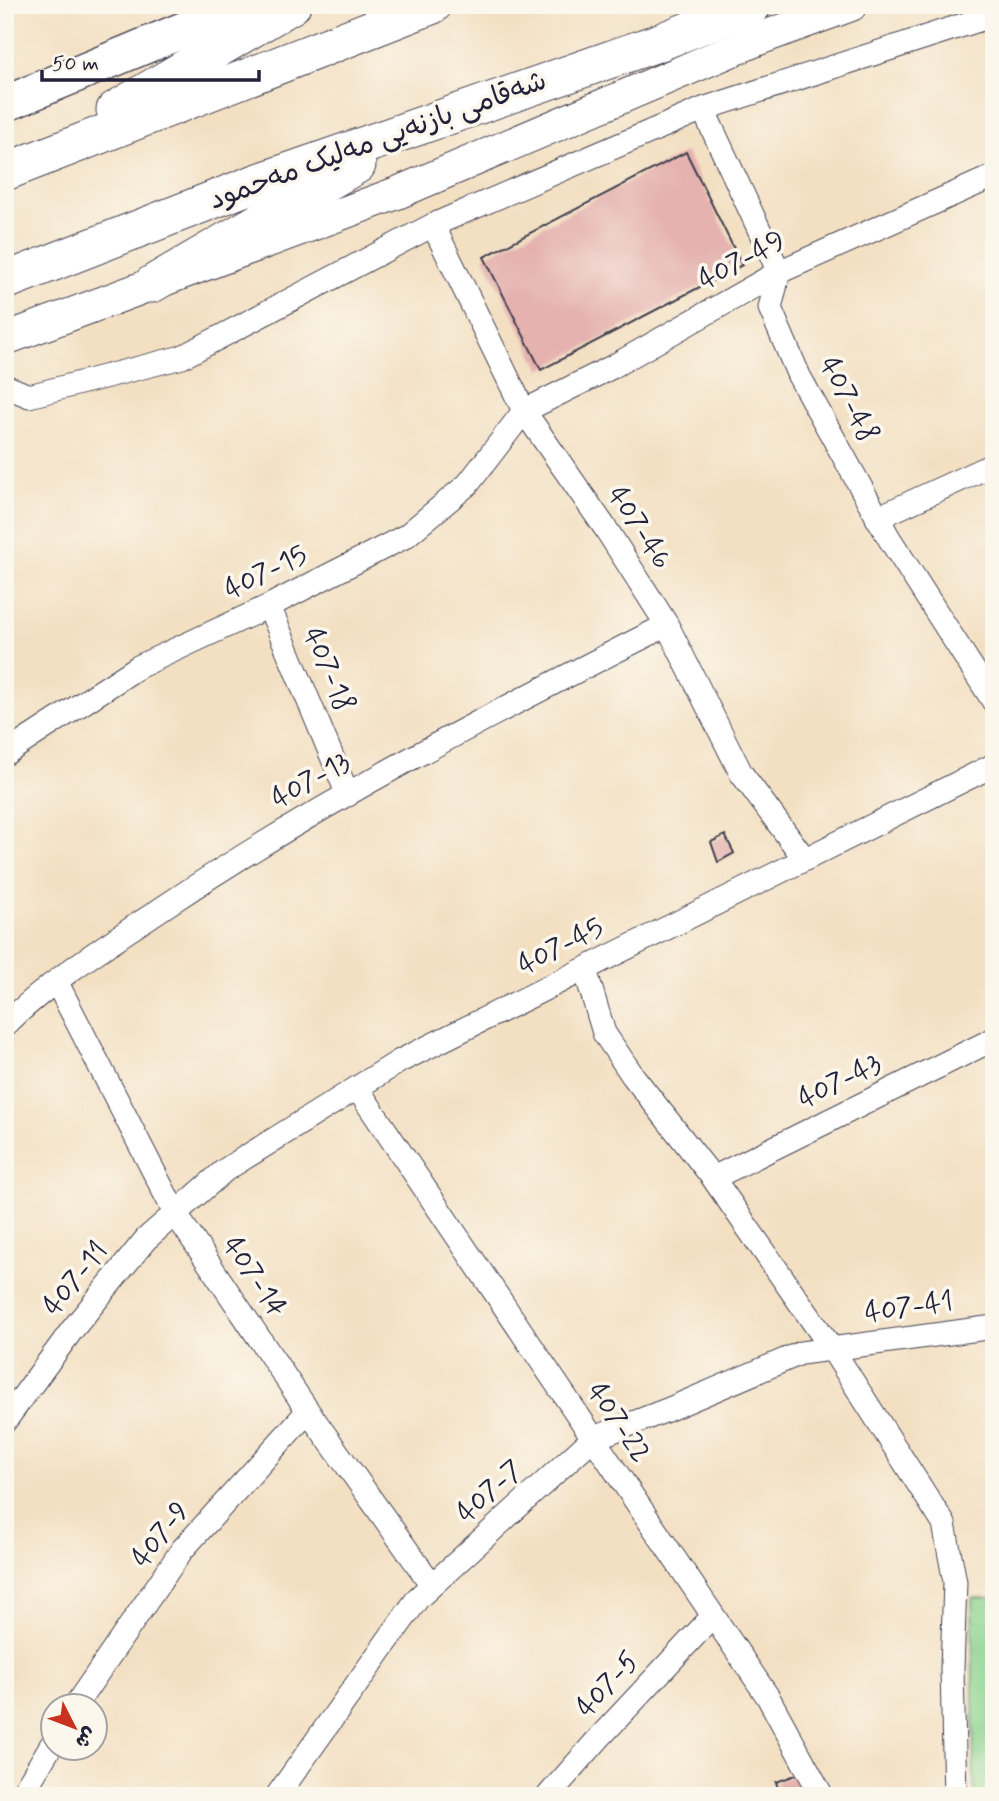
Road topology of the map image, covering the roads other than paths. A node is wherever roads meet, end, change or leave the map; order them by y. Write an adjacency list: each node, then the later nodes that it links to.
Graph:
1 (243, 5): 7 (main road)
2 (292, 5): 10 (highway)
3 (433, 5): 10 (highway)
4 (752, 5): 9 (highway, شەقامی بازنەیی مەلیک مەحمود)
5 (851, 5): 15 (main road)
6 (994, 15): 8 (street)
7 (5, 104)
8 (703, 109): 12 (street); 13 (street)
9 (431, 122): 14 (highway, شەقامی بازنەیی مەلیک مەحمود); 15 (highway)
10 (11, 170)
11 (994, 176): 13 (street, 407-49)
12 (433, 225): 17 (street); 18 (street, 407-46)
13 (779, 272): 18 (street, 407-49); 20 (street, 407-48)
14 (5, 281)
15 (152, 284): 16 (main road)
16 (5, 339)
17 (5, 386)
18 (524, 411): 21 (street, 407-15); 22 (street, 407-46)
19 (994, 464): 20 (street)
20 (877, 518): 23 (street, 407-48)
21 (269, 606): 24 (street, 407-15); 26 (street, 407-18)
22 (667, 625): 26 (street, 407-13); 27 (street, 407-46)
23 (994, 702)
24 (5, 754)
25 (994, 765): 27 (street, 407-45)
26 (348, 795): 29 (street, 407-13)
27 (804, 858): 28 (street, 407-45)
28 (584, 969): 32 (street, 407-45); 33 (street)
29 (57, 983): 30 (street, 407-13); 34 (street, 407-14)
30 (5, 1025)
31 (994, 1039): 33 (street, 407-43)
32 (357, 1088): 34 (street, 407-45); 39 (street, 407-22)
33 (713, 1178): 36 (street)
34 (175, 1213): 37 (street, 407-14); 38 (street, 407-11)
35 (994, 1327): 36 (street, 407-41)
36 (832, 1349): 39 (street, 407-7); 48 (street)
37 (308, 1411): 40 (street, 407-14); 42 (street, 407-9)
38 (5, 1421)
39 (592, 1439): 40 (street, 407-7); 41 (street, 407-22)
40 (432, 1585): 46 (street, 407-7)
41 (713, 1616): 44 (street, 407-5); 47 (street, 407-22)
42 (85, 1692)
43 (41, 1762): 45 (street)
44 (561, 1790)
45 (21, 1796)
46 (277, 1796)
47 (822, 1796)
48 (955, 1796)

